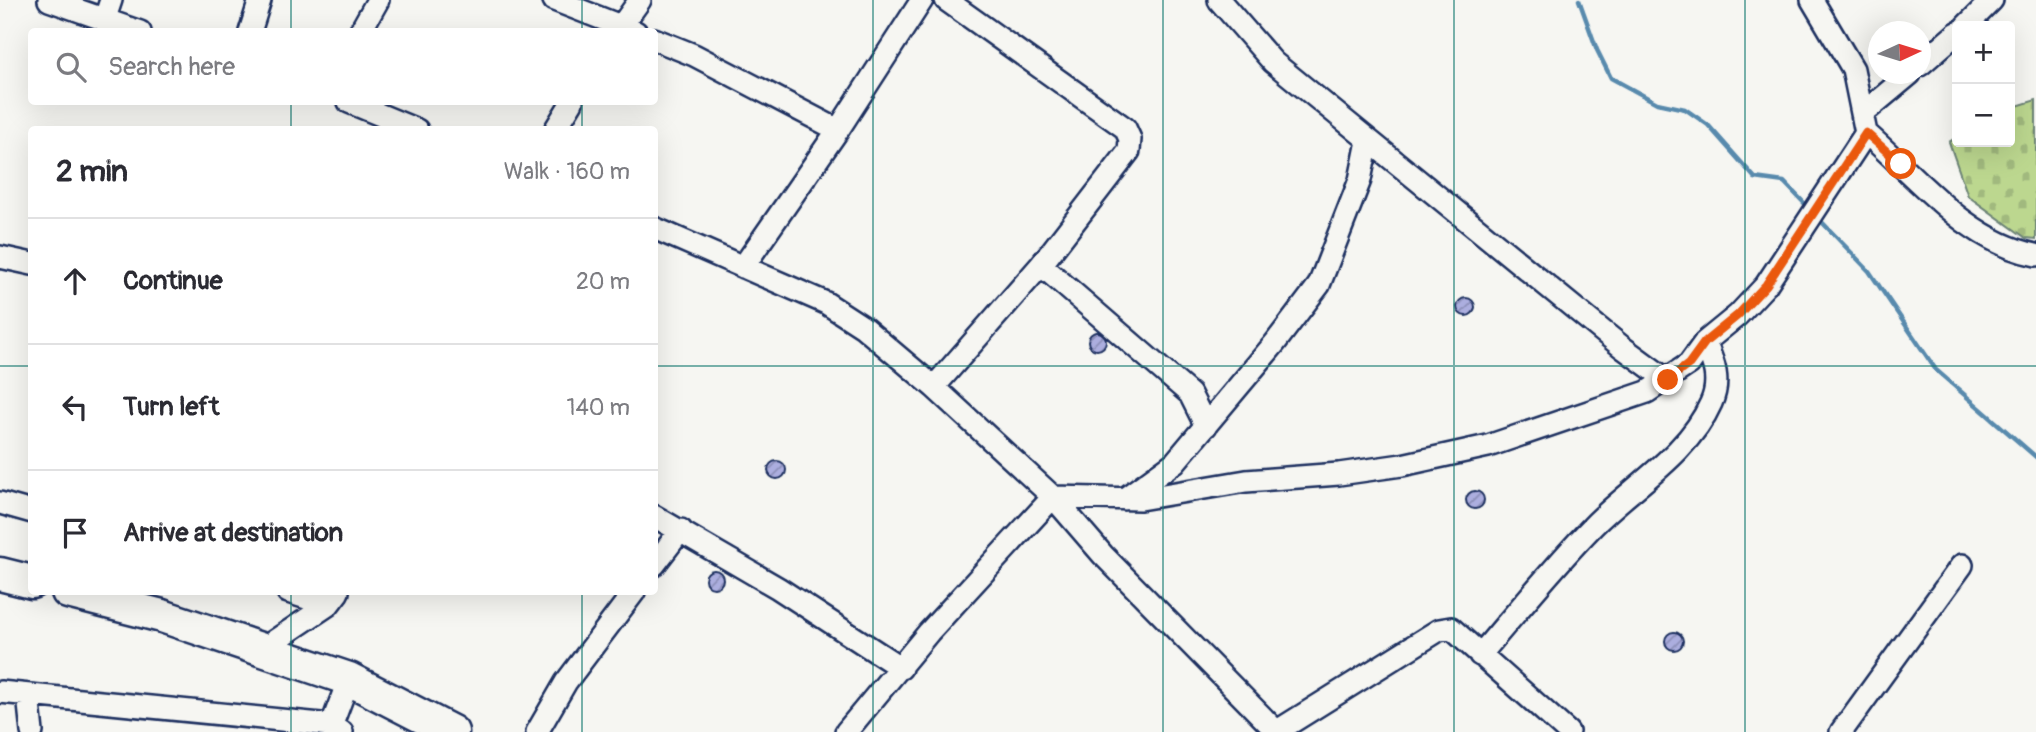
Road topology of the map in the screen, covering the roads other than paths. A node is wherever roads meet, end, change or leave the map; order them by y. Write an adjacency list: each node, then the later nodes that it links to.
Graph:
1 (49, 0): 12 (street)
2 (111, 0): 12 (street)
3 (260, 0): 15 (street)
4 (378, 0): 16 (street)
5 (554, 0): 17 (street)
6 (640, 0): 18 (street)
7 (922, 0): 29 (street)
8 (946, 0): 35 (street)
9 (1219, 0): 30 (street)
10 (1812, 0): 26 (street)
11 (1992, 0): 13 (street)
12 (103, 21): 14 (street)
13 (1971, 21)
14 (127, 28)
15 (251, 28)
16 (362, 28)
17 (623, 28)
18 (626, 28)
19 (1952, 37): 21 (street)
20 (658, 41): 29 (street)
21 (1931, 55)
22 (1901, 84): 26 (street)
23 (352, 105): 25 (street)
24 (570, 105): 28 (street)
25 (367, 121): 27 (street)
26 (1864, 124): 32 (street); 37 (street)
27 (395, 126)
28 (557, 126)
29 (838, 130): 36 (street)
30 (1368, 141): 38 (street); 40 (street)
31 (658, 230): 36 (street)
32 (2036, 255)
33 (0, 257): 34 (street)
34 (28, 263)
35 (1041, 265): 39 (street); 40 (street)
36 (743, 267): 39 (street)
37 (1705, 342): 38 (street); 56 (street)
38 (1668, 380): 42 (street)
39 (934, 387): 41 (street)
40 (1206, 426): 42 (street)
41 (1053, 497): 42 (street); 57 (street); 62 (street)
42 (1124, 499)
43 (0, 503): 44 (street)
44 (28, 511)
45 (658, 518): 46 (street)
46 (681, 530): 47 (street); 57 (street)
47 (658, 560)
48 (1962, 565): 68 (street)
49 (0, 574): 50 (highway)
50 (28, 581)
51 (80, 595): 55 (highway)
52 (310, 595): 54 (street)
53 (633, 595): 65 (street)
54 (333, 598): 55 (street)
55 (264, 648): 58 (highway)
56 (1480, 655): 62 (street); 67 (street)
57 (901, 668): 66 (street)
58 (349, 679): 61 (street); 64 (highway)
59 (0, 692): 60 (street)
60 (28, 695): 61 (street); 63 (street)
61 (334, 730)
62 (1278, 731)
63 (32, 732)
64 (452, 732)
65 (537, 732)
66 (846, 732)
67 (1568, 732)
68 (1841, 732)

